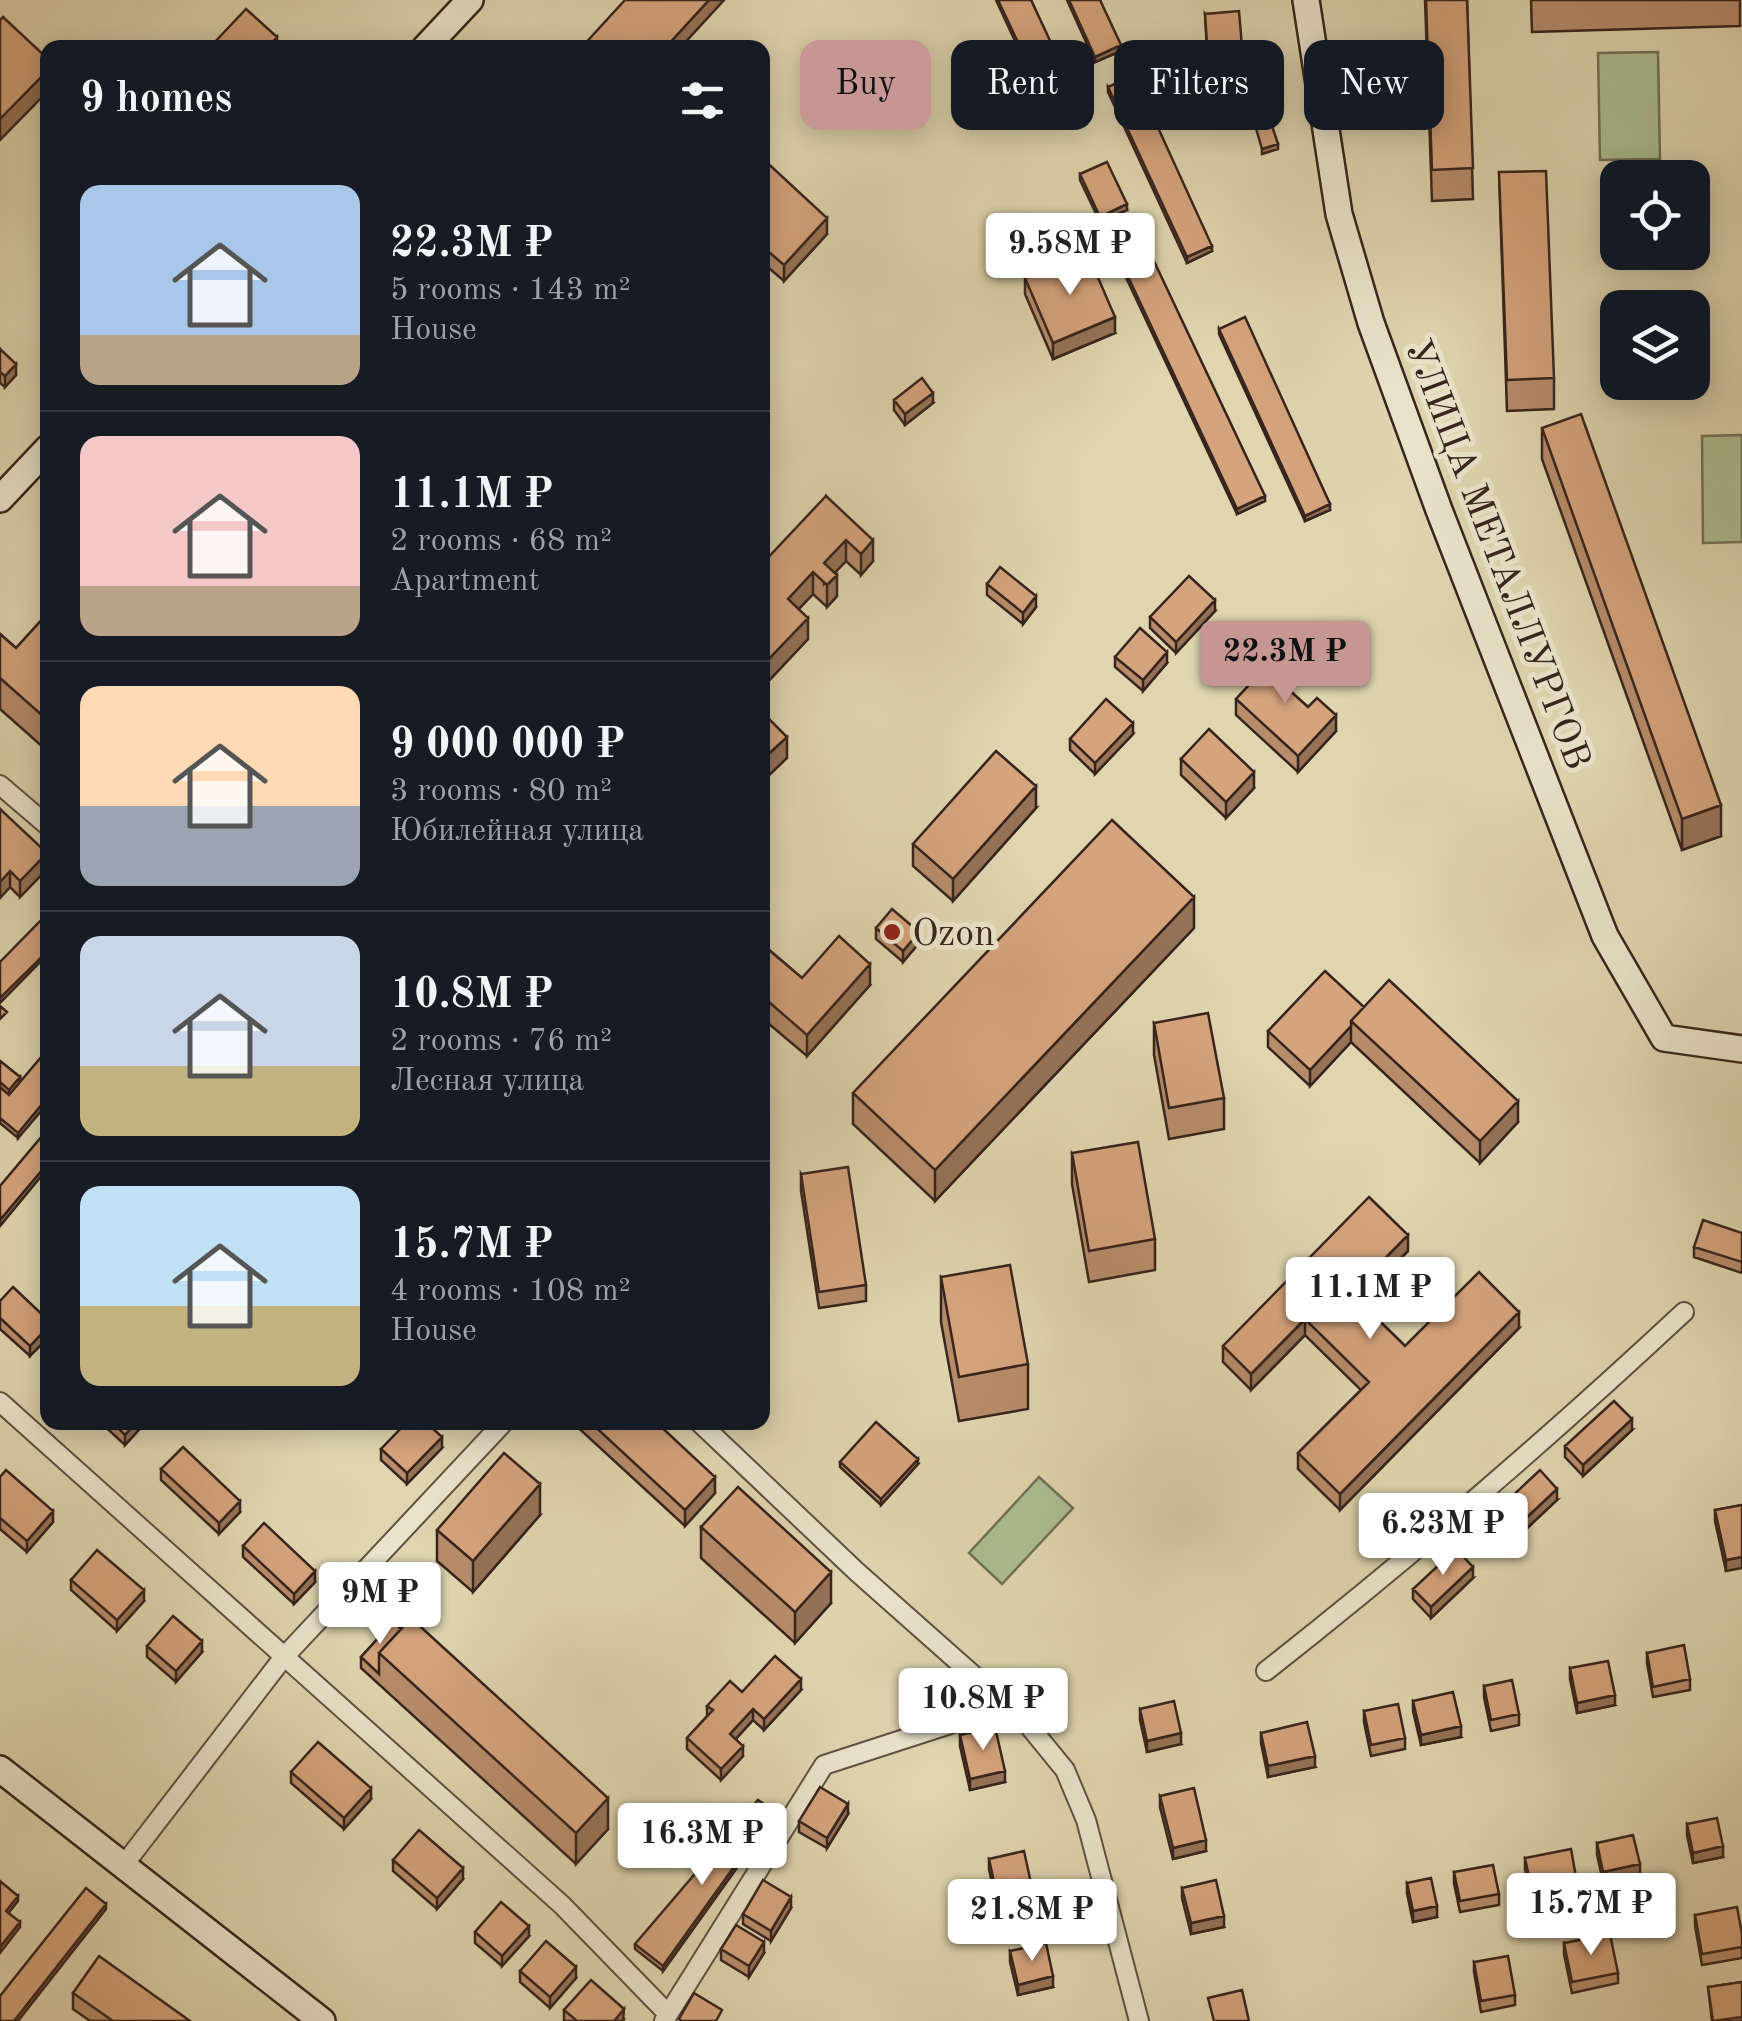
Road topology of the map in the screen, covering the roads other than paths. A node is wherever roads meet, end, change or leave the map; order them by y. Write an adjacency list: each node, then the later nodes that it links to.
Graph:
1 (470, 0): 3 (street)
2 (1306, 0): 8 (street, УЛИЦА МЕТАЛЛУРГОВ)
3 (432, 40)
4 (40, 456): 5 (street)
5 (0, 498)
6 (0, 785): 7 (street)
7 (40, 819)
8 (1742, 1049)
9 (1684, 1312): 14 (street)
10 (0, 1402): 13 (street)
11 (497, 1430): 13 (street)
12 (708, 1430): 15 (street)
13 (283, 1658): 17 (street); 18 (street)
14 (1266, 1671)
15 (1006, 1706): 18 (street); 20 (street)
16 (0, 1769): 17 (street)
17 (123, 1866): 19 (street)
18 (666, 2018)
19 (322, 2021)
20 (1140, 2021)

